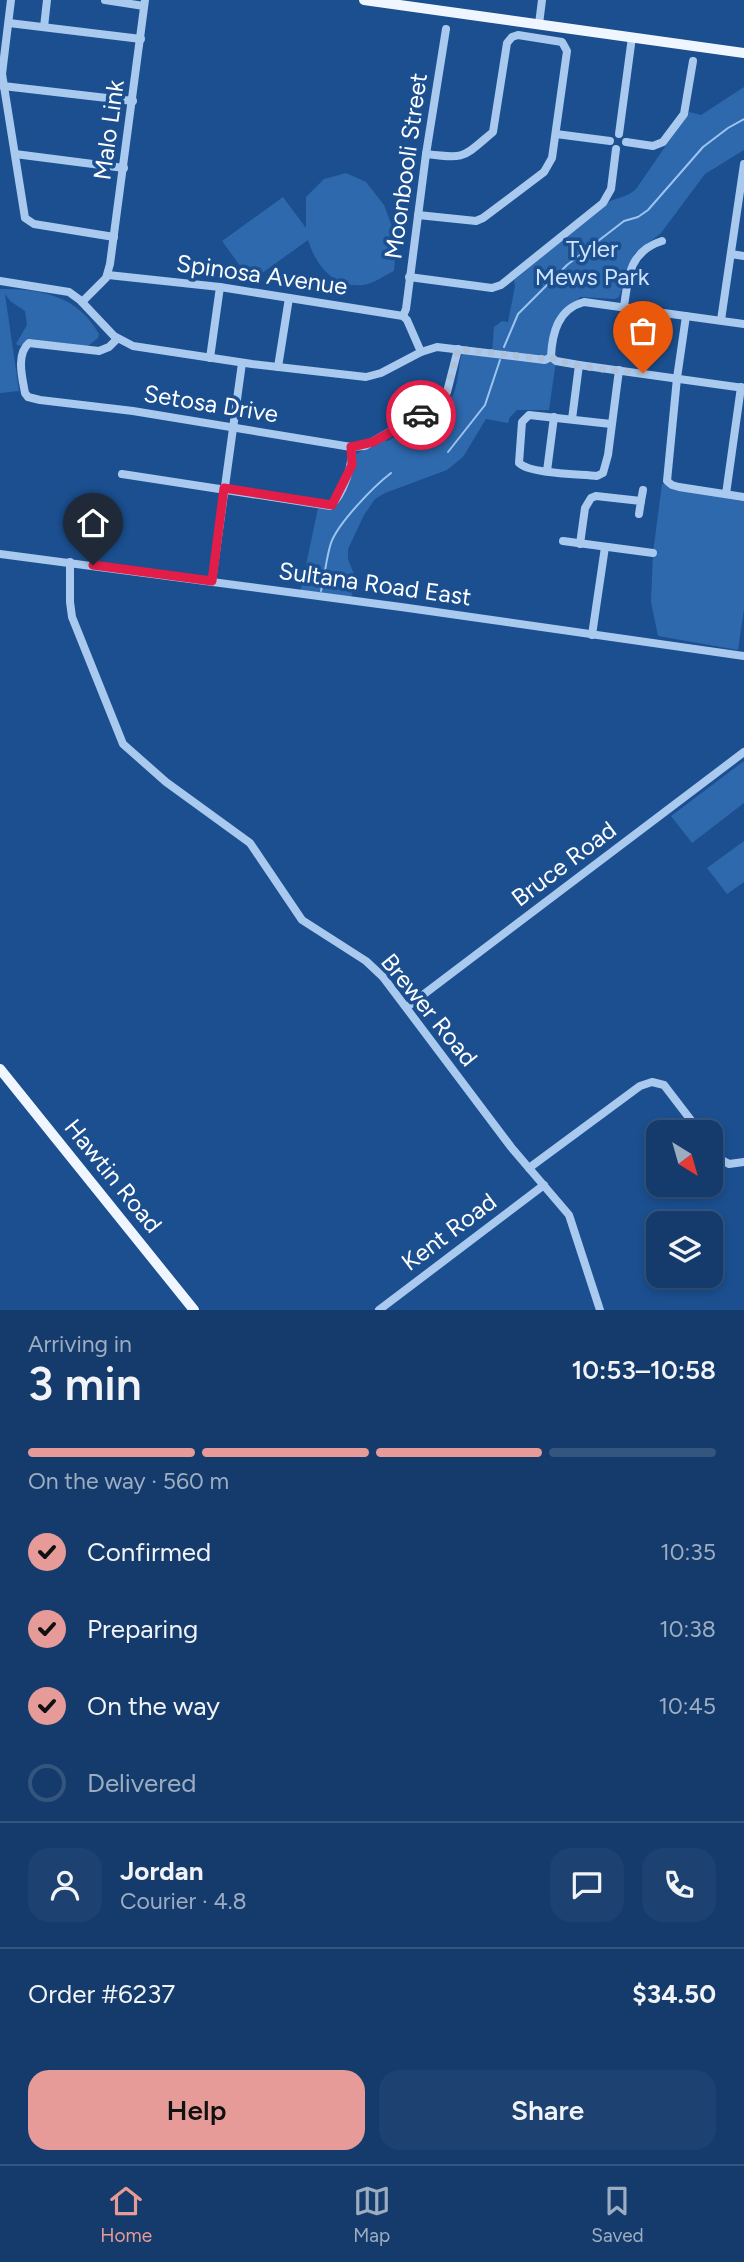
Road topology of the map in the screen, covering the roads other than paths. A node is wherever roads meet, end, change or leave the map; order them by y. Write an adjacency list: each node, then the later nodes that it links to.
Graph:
1 (11, 0): 7 (street)
2 (47, 0): 9 (street)
3 (105, 0): 6 (street)
4 (364, 0): 8 (main road)
5 (542, 0): 8 (street)
6 (144, 3): 12 (street, Malo Link)
7 (9, 23): 9 (street); 15 (street)
8 (539, 24): 11 (main road)
9 (44, 27): 12 (street)
10 (446, 29): 23 (street, Moonbooli Street)
11 (632, 37): 13 (main road); 18 (street)
12 (141, 39): 16 (street, Malo Link)
13 (744, 53)
14 (693, 61): 20 (street)
15 (3, 86): 16 (street); 22 (street)
16 (133, 101): 25 (street, Malo Link)
17 (556, 134): 19 (street); 23 (street); 27 (street)
18 (619, 134): 19 (street); 20 (street)
19 (610, 141): 21 (street)
20 (626, 142): 21 (street)
21 (616, 149): 33 (street)
22 (15, 154): 25 (street); 28 (street)
23 (426, 154): 27 (street, Moonbooli Street)
24 (744, 164): 26 (street)
25 (124, 168): 28 (street, Malo Link)
26 (742, 188): 30 (street)
27 (418, 215): 33 (street, Moonbooli Street)
28 (114, 237): 32 (street, Malo Link)
29 (662, 241): 38 (street)
30 (731, 254): 31 (street); 41 (street)
31 (744, 256)
32 (108, 275): 35 (street, Spinosa Avenue); 37 (street)
33 (409, 277): 39 (street, Moonbooli Street)
34 (0, 281): 37 (street)
35 (220, 287): 36 (street, Spinosa Avenue); 46 (street)
36 (289, 298): 39 (street, Spinosa Avenue); 50 (street)
37 (81, 301): 43 (street)
38 (624, 307): 40 (street); 47 (street)
39 (405, 312): 45 (street)
40 (686, 316): 41 (street); 52 (street)
41 (721, 320): 42 (street)
42 (744, 324)
43 (115, 337): 46 (street); 57 (street, Setosa Drive)
44 (458, 349): 45 (street); 47 (street); 58 (street, Setosa Drive)
45 (421, 352): 50 (street)
46 (210, 358): 48 (street)
47 (552, 358): 49 (street)
48 (242, 363): 50 (street); 57 (street)
49 (579, 365): 51 (street); 55 (street)
50 (278, 367)
51 (619, 370): 52 (street); 56 (street)
52 (677, 378): 53 (street); 63 (street)
53 (742, 388): 63 (street)
54 (554, 417): 55 (street); 59 (street); 59 (street)
55 (572, 419): 56 (street)
56 (611, 424): 59 (street)
57 (234, 427): 58 (street, Setosa Drive); 61 (street)
58 (351, 447): 61 (street)
59 (547, 471)
60 (122, 474): 61 (street)
61 (224, 488): 73 (street)
62 (643, 490): 65 (street)
63 (726, 494): 64 (street)
64 (744, 497)
65 (641, 501): 66 (street); 68 (street)
66 (639, 514)
67 (563, 541): 68 (street)
68 (580, 544): 69 (street)
69 (605, 547): 70 (street); 74 (street)
70 (653, 553)
71 (0, 554): 72 (street, Sultana Road East)
72 (70, 562): 73 (street, Sultana Road East); 77 (street, Brewer Road)
73 (212, 581): 74 (street, Sultana Road East)
74 (592, 635): 75 (street, Sultana Road East)
75 (744, 656)
76 (744, 752): 77 (street, Bruce Road)
77 (407, 1007): 82 (street, Brewer Road)
78 (0, 1069): 84 (main road, Hawtin Road)
79 (691, 1120): 82 (street)
80 (723, 1161): 81 (street)
81 (744, 1161)
82 (529, 1168): 83 (street, Brewer Road)
83 (544, 1185): 85 (street, Kent Road); 86 (street, Brewer Road)
84 (194, 1310)
85 (379, 1310)
86 (600, 1310)

